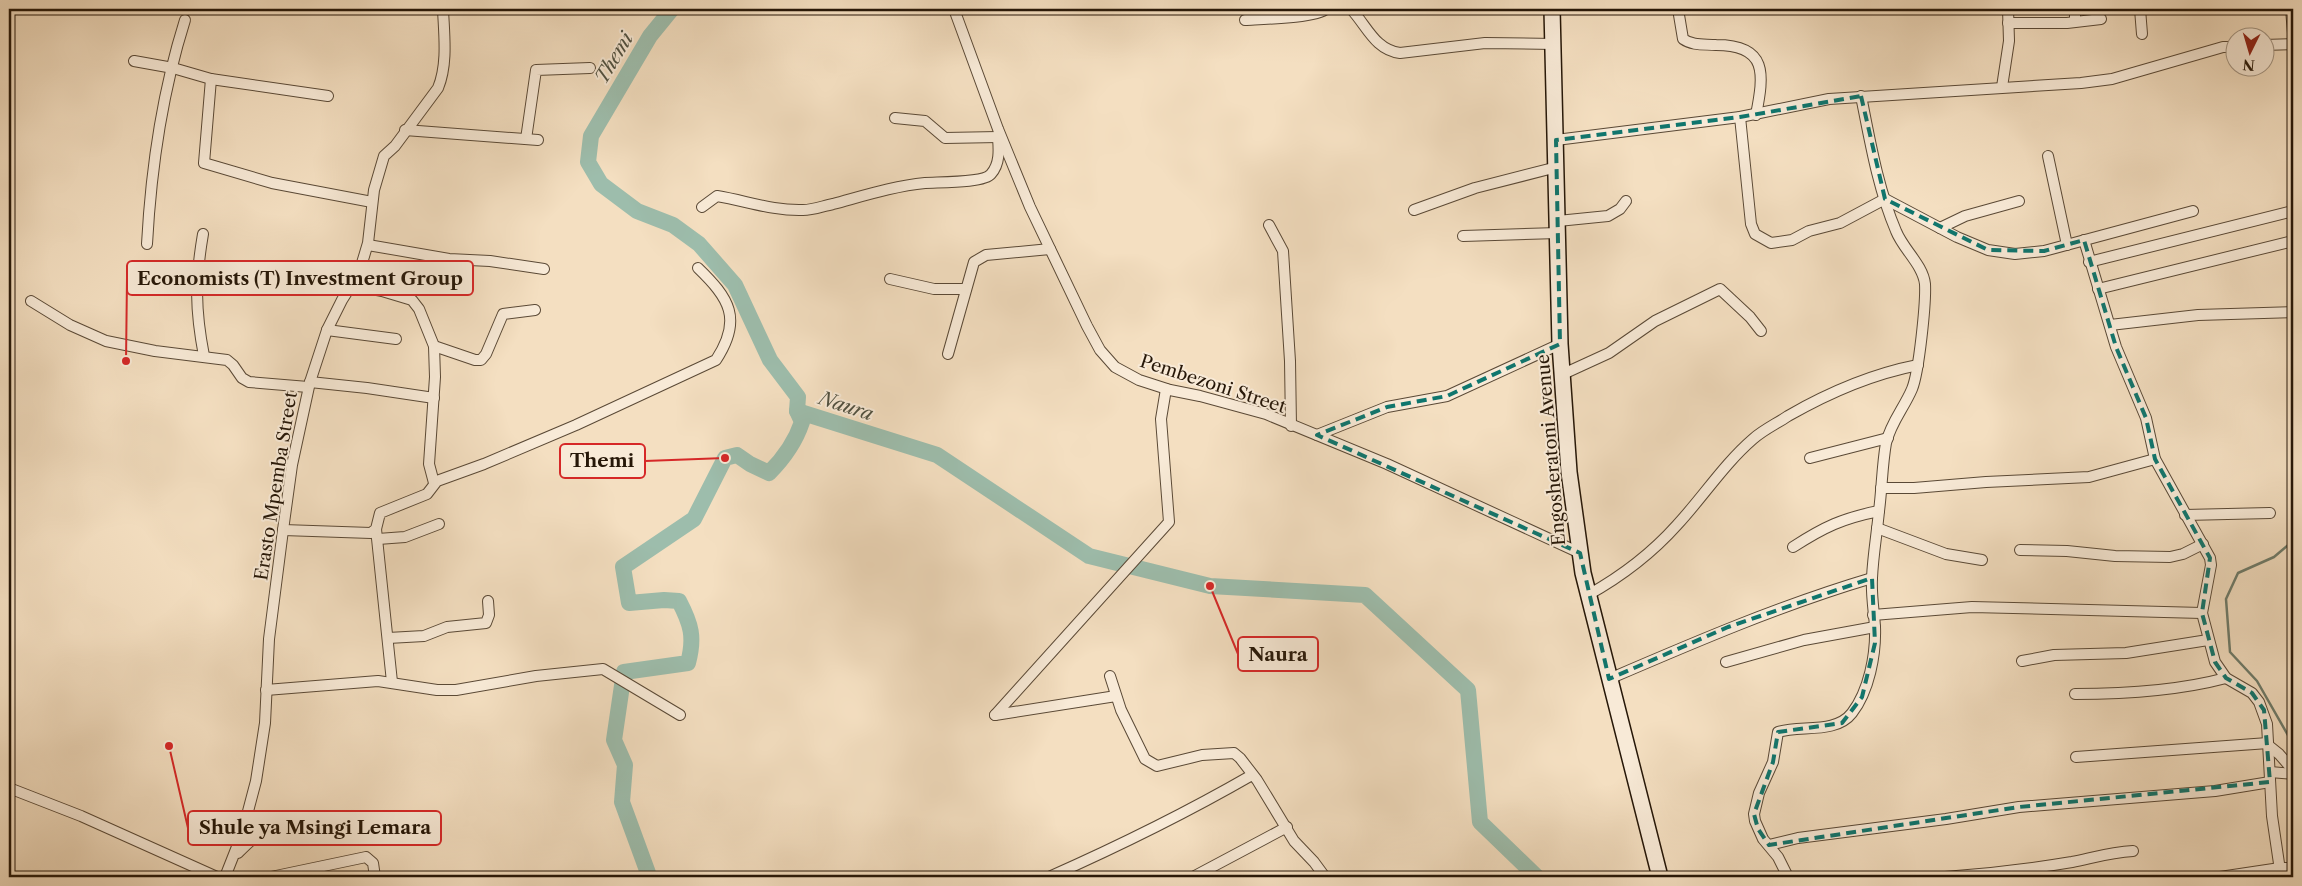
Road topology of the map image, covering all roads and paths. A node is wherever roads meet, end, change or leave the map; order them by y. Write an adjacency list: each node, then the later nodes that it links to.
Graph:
1 (443, 9): 32 (street, Erasto Mpemba Street)
2 (954, 9): 33 (street, Pembezoni Street)
3 (1326, 9): 13 (street)
4 (1352, 9): 18 (street)
5 (1552, 9): 18 (street, Engosheratoni Avenue)
6 (1678, 9): 29 (street)
7 (2008, 9): 15 (street)
8 (2075, 9): 14 (street)
9 (2140, 9): 17 (street)
10 (2291, 9): 16 (street)
11 (2101, 19): 14 (street)
12 (185, 20): 23 (street)
13 (1245, 20)
14 (2075, 21): 15 (street)
15 (2008, 23): 26 (street)
16 (2293, 32)
17 (2142, 34)
18 (1554, 44): 36 (street, Engosheratoni Avenue)
19 (2293, 44): 20 (street)
20 (2274, 45)
21 (2224, 47): 26 (street)
22 (134, 61): 23 (street)
23 (173, 68): 25 (street); 54 (street)
24 (590, 68): 34 (street)
25 (211, 79): 27 (street); 42 (street)
26 (2002, 87): 28 (street)
27 (328, 96)
28 (1861, 96): 29 (street); 39 (street)
29 (1756, 115): 30 (street)
30 (1740, 117): 36 (street); 39 (street)
31 (895, 118): 33 (street)
32 (405, 130): 34 (street); 42 (street, Erasto Mpemba Street)
33 (998, 133): 43 (street); 57 (street, Pembezoni Street)
34 (526, 139): 35 (street)
35 (538, 140)
36 (1556, 140): 38 (street, Engosheratoni Avenue)
37 (2048, 156): 56 (street)
38 (1557, 167): 44 (street); 48 (street, Engosheratoni Avenue)
39 (1885, 199): 49 (street); 76 (street)
40 (1626, 201): 48 (street)
41 (2019, 201): 49 (street)
42 (372, 202): 55 (street, Erasto Mpemba Street)
43 (702, 207)
44 (1414, 210)
45 (2193, 211): 52 (street)
46 (2293, 211): 58 (street)
47 (1269, 225): 81 (street)
48 (1558, 227): 51 (street); 72 (street, Engosheratoni Avenue)
49 (1940, 228): 56 (street)
50 (204, 234): 75 (street)
51 (1463, 236)
52 (2084, 240): 56 (street); 58 (street)
53 (2293, 241): 63 (street)
54 (147, 244)
55 (368, 245): 60 (street); 62 (street, Erasto Mpemba Street)
56 (2067, 245)
57 (1050, 249): 64 (street); 79 (street, Pembezoni Street)
58 (2089, 262): 63 (street)
59 (698, 268): 86 (street)
60 (544, 269)
61 (890, 279): 64 (street)
62 (352, 285): 69 (street, Erasto Mpemba Street); 73 (street)
63 (2098, 288): 68 (street)
64 (966, 289): 74 (street)
65 (31, 301): 75 (street)
66 (536, 310): 73 (street)
67 (2293, 312): 68 (street)
68 (2110, 325): 85 (street)
69 (327, 330): 71 (street); 78 (street, Erasto Mpemba Street)
70 (1761, 331): 77 (street)
71 (396, 339)
72 (1560, 344): 77 (street, Engosheratoni Avenue); 82 (street)
73 (434, 346): 80 (street)
74 (948, 354)
75 (204, 356): 78 (street)
76 (1918, 365): 83 (street); 101 (street)
77 (1561, 375): 98 (street, Engosheratoni Avenue)
78 (309, 385): 80 (street); 93 (street, Erasto Mpemba Street)
79 (1166, 389): 81 (street, Pembezoni Street); 116 (street)
80 (434, 398): 86 (street)
81 (1291, 426): 82 (street, Pembezoni Street)
82 (1317, 435): 98 (street, Pembezoni Street)
83 (1888, 438): 84 (street); 87 (street)
84 (1810, 458)
85 (2155, 459): 87 (street); 90 (street)
86 (434, 483): 94 (street)
87 (1881, 488): 88 (street)
88 (1879, 511): 92 (street); 96 (street)
89 (2270, 513): 90 (street)
90 (2184, 515): 95 (street)
91 (439, 524): 94 (street)
92 (1876, 528): 99 (street); 100 (street)
93 (283, 530): 94 (street); 114 (street, Erasto Mpemba Street)
94 (377, 534): 106 (street)
95 (2203, 544): 97 (street); 103 (street)
96 (1793, 547)
97 (2020, 550)
98 (1580, 553): 101 (street, Engosheratoni Avenue)
99 (1982, 560)
100 (1872, 578): 104 (street); 112 (street)
101 (1588, 595): 112 (street, Engosheratoni Avenue)
102 (488, 601): 106 (street)
103 (2202, 613): 104 (street); 107 (street)
104 (1873, 615): 105 (street)
105 (1875, 627): 109 (street); 127 (street)
106 (388, 638): 113 (street)
107 (2208, 640): 108 (street); 111 (street)
108 (2022, 661)
109 (1726, 662)
110 (1110, 676): 116 (street)
111 (2226, 678): 115 (street); 118 (street)
112 (1608, 679): 139 (street, Engosheratoni Avenue)
113 (392, 682): 114 (street); 117 (street)
114 (266, 690): 129 (street, Erasto Mpemba Street)
115 (2075, 694)
116 (1116, 696): 122 (street)
117 (680, 715)
118 (2268, 745): 119 (street); 120 (street); 123 (street)
119 (2076, 757)
120 (2293, 770)
121 (2293, 774): 123 (street)
122 (1252, 775): 125 (street); 136 (street)
123 (2270, 777): 127 (street); 131 (street)
124 (9, 788): 132 (street)
125 (1287, 828): 137 (street); 138 (street)
126 (288, 830): 129 (street)
127 (1769, 845): 140 (street)
128 (2132, 851): 141 (street)
129 (235, 856): 133 (street, Erasto Mpemba Street)
130 (2293, 868): 131 (street)
131 (2281, 872): 142 (street)
132 (216, 877)
133 (225, 877)
134 (271, 877): 135 (street)
135 (375, 877)
136 (1049, 877)
137 (1192, 877)
138 (1325, 877)
139 (1660, 877)
140 (1788, 877)
141 (1945, 877)
142 (2220, 877)

